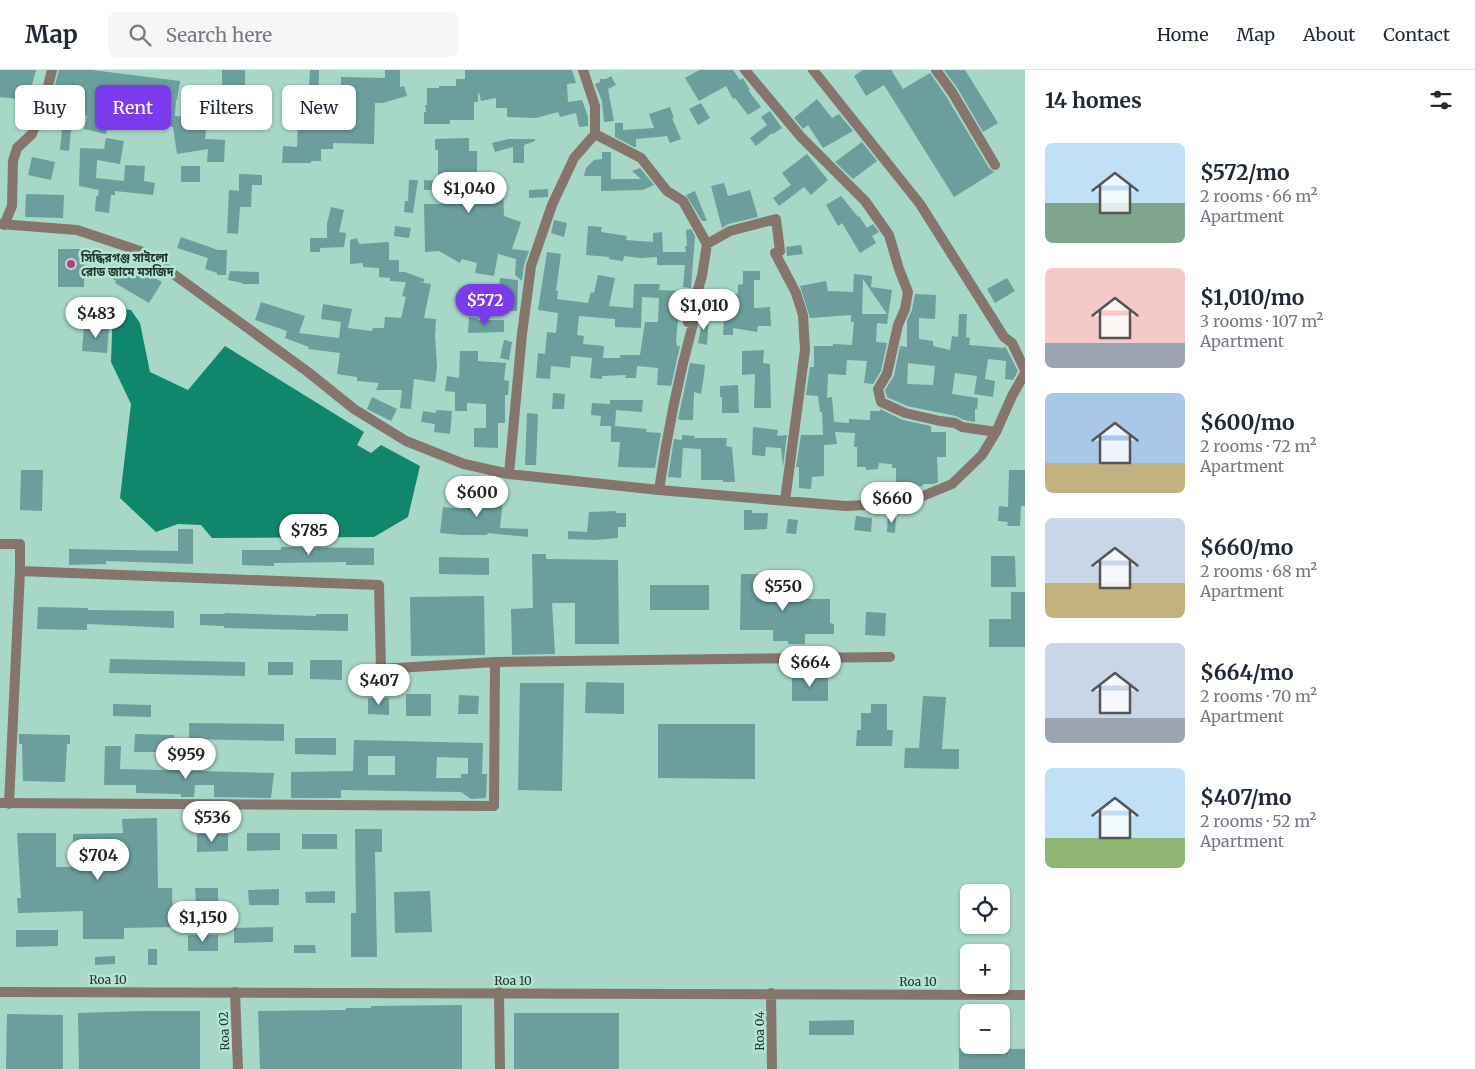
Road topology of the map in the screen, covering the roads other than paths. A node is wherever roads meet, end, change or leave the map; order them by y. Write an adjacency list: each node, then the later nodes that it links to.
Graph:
1 (52, 70): 8 (street)
2 (583, 70): 6 (street)
3 (745, 70): 11 (street)
4 (813, 70): 10 (street)
5 (936, 70): 7 (street)
6 (596, 134): 9 (street); 12 (street)
7 (995, 165)
8 (2, 224): 12 (street)
9 (707, 244): 13 (street); 14 (street)
10 (1025, 372): 11 (street)
11 (996, 432): 14 (street)
12 (509, 474): 13 (street)
13 (659, 490): 14 (street)
14 (785, 501)
15 (0, 544): 16 (street)
16 (20, 571): 18 (street); 19 (street)
17 (890, 657): 18 (street)
18 (495, 662): 19 (street)
19 (4, 804)
20 (0, 992): 21 (street, Roa 10)
21 (235, 992): 22 (street, Roa 10); 25 (street, Roa 02)
22 (499, 992): 23 (street, Roa 10); 26 (street)
23 (771, 993): 24 (street, Roa 10); 27 (street, Roa 04)
24 (1025, 994)
25 (238, 1069)
26 (500, 1069)
27 (772, 1069)

